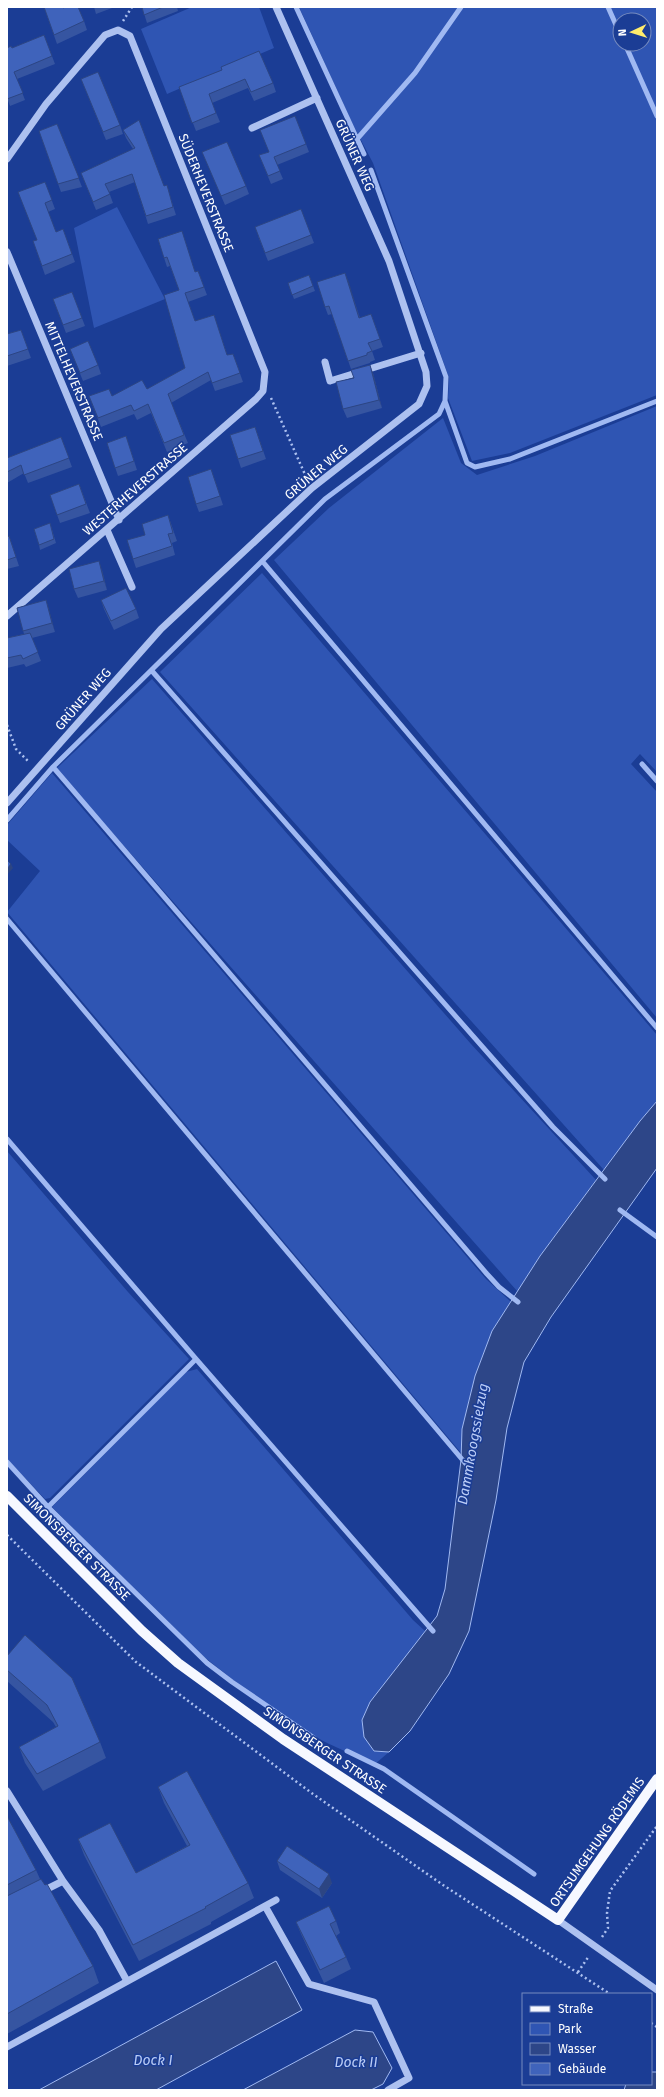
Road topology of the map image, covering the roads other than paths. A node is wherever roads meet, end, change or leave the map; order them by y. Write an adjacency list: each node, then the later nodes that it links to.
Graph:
1 (276, 7): 2 (street, GRÜNER WEG)
2 (317, 98): 3 (street); 6 (street, GRÜNER WEG)
3 (252, 128)
4 (7, 159): 8 (street, SÜDERHEVERSTRASSE)
5 (7, 252): 9 (street, MITTELHEVERSTRASSE)
6 (421, 353): 7 (street); 13 (street, GRÜNER WEG)
7 (325, 362)
8 (263, 391): 9 (street, WESTERHEVERSTRASSE)
9 (119, 520): 10 (street, WESTERHEVERSTRASSE)
10 (107, 530): 11 (street); 12 (street, WESTERHEVERSTRASSE)
11 (132, 587)
12 (7, 616)
13 (7, 803)
14 (7, 1496): 21 (main road, SIMONSBERGER STRASSE)
15 (657, 1779): 21 (main road, ORTSUMGEHUNG RÖDEMIS)
16 (7, 1791): 17 (street)
17 (64, 1881): 18 (street); 22 (street)
18 (35, 1895)
19 (276, 1900): 20 (street)
20 (265, 1906): 22 (street); 25 (street)
21 (558, 1920): 23 (street, SIMONSBERGER STRASSE)
22 (127, 1981): 24 (street)
23 (657, 1990)
24 (7, 2047)
25 (388, 2090)

